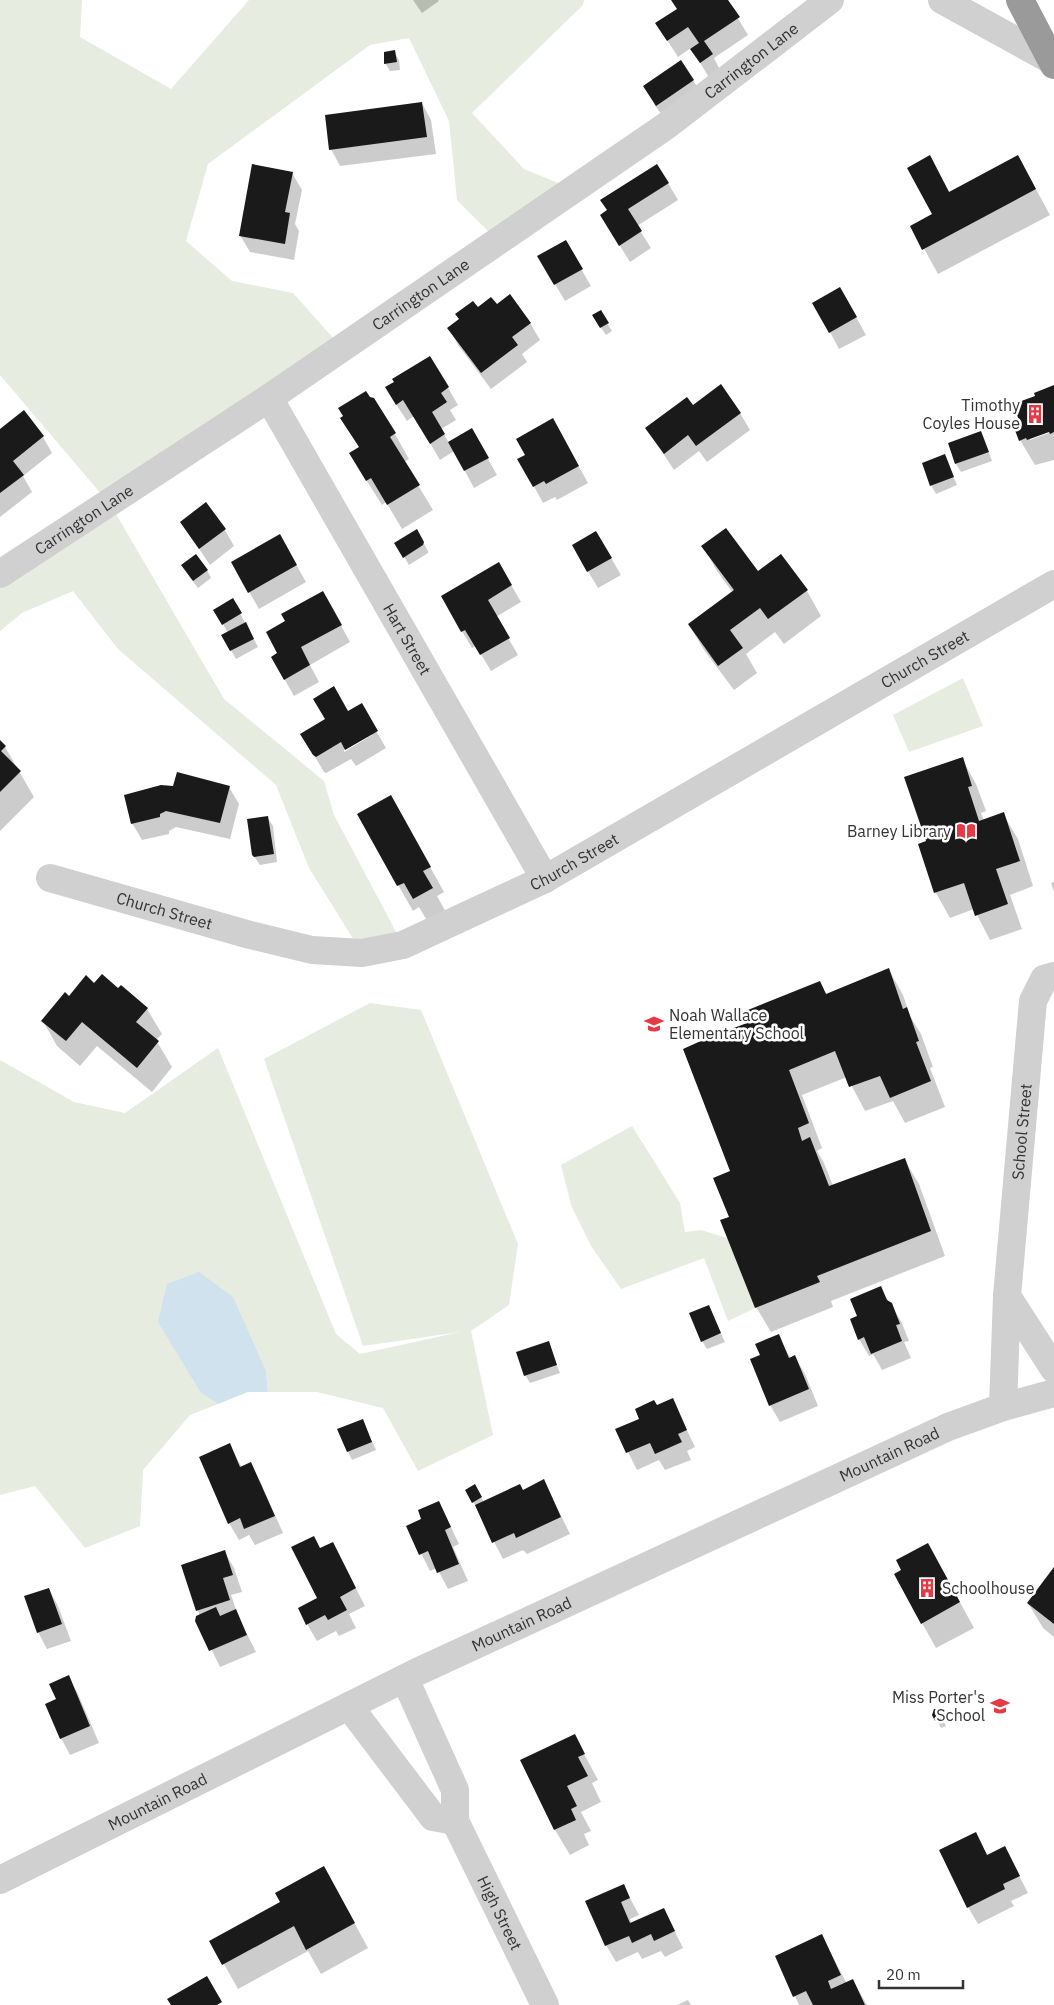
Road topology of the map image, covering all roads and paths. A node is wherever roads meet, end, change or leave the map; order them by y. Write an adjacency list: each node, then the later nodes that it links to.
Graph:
1 (830, 0): 5 (street, Carrington Lane)
2 (942, 0): 4 (street)
3 (1020, 0): 4 (highway)
4 (1053, 62)
5 (268, 398): 6 (street, Carrington Lane); 9 (street, Hart Street)
6 (0, 574)
7 (1054, 584): 9 (street, Church Street)
8 (50, 878): 9 (street, Church Street)
9 (545, 879)
10 (1054, 976): 11 (street, School Street)
11 (1007, 1296): 12 (street); 14 (street, School Street)
12 (1054, 1369)
13 (1054, 1393): 14 (street, Mountain Road)
14 (1003, 1407): 15 (street, Mountain Road)
15 (405, 1678): 16 (street, Mountain Road); 17 (street, High Street)
16 (350, 1706): 17 (street); 18 (street, Mountain Road)
17 (455, 1821): 19 (street, High Street)
18 (0, 1880)
19 (545, 2005)

